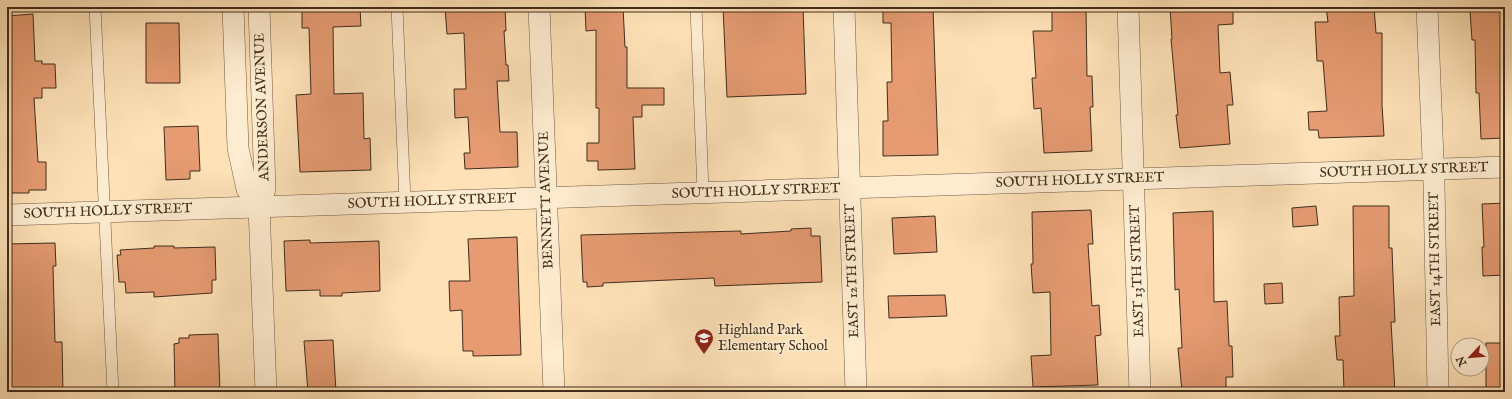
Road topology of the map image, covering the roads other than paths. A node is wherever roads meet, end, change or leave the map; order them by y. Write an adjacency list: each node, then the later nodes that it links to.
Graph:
1 (95, 7): 18 (lane)
2 (233, 7): 17 (street, ANDERSON AVENUE)
3 (260, 7): 17 (street, ANDERSON AVENUE)
4 (396, 7): 16 (lane)
5 (539, 7): 15 (street, BENNETT AVENUE)
6 (696, 7): 14 (lane)
7 (844, 7): 13 (street, EAST 12TH STREET)
8 (1128, 7): 12 (street, EAST 13TH STREET)
9 (1427, 7): 11 (street, EAST 14TH STREET)
10 (1505, 167): 11 (street, SOUTH HOLLY STREET)
11 (1433, 169): 12 (street, SOUTH HOLLY STREET); 25 (street, EAST 14TH STREET)
12 (1134, 178): 13 (street, SOUTH HOLLY STREET); 24 (street, EAST 13TH STREET)
13 (850, 188): 14 (street, SOUTH HOLLY STREET); 23 (street, EAST 12TH STREET)
14 (703, 192): 15 (street, SOUTH HOLLY STREET)
15 (546, 197): 16 (street, SOUTH HOLLY STREET); 22 (street, BENNETT AVENUE)
16 (405, 202): 17 (street, SOUTH HOLLY STREET)
17 (259, 206): 18 (street, SOUTH HOLLY STREET); 21 (street, ANDERSON AVENUE)
18 (103, 212): 19 (street, SOUTH HOLLY STREET); 20 (lane)
19 (7, 215)
20 (113, 392)
21 (266, 392)
22 (554, 392)
23 (856, 392)
24 (1140, 392)
25 (1438, 392)

